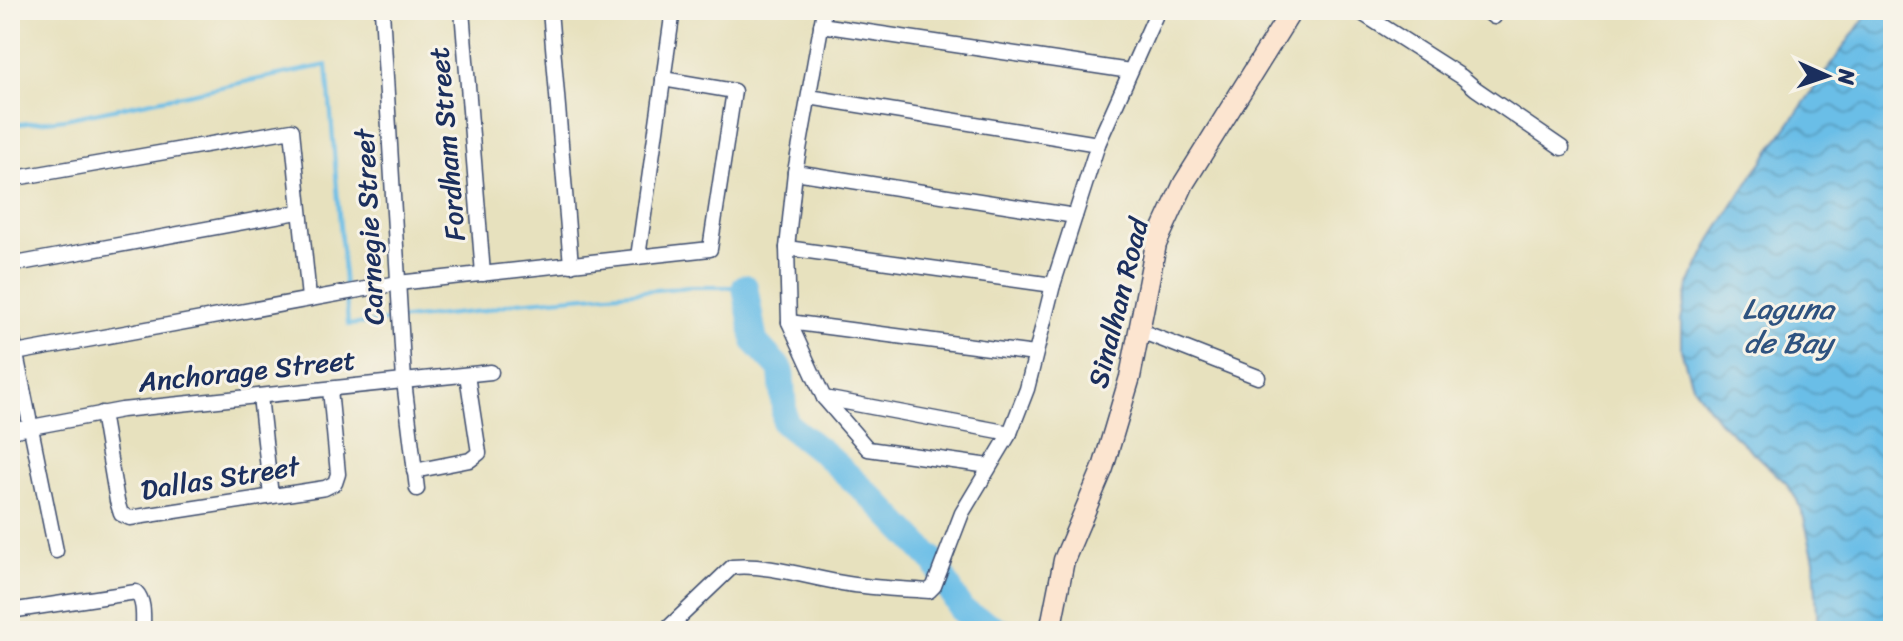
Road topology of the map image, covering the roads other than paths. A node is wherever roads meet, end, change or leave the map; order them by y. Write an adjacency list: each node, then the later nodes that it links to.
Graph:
1 (382, 10): 23 (street, Carnegie Street)
2 (462, 10): 22 (street, Fordham Street)
3 (550, 10): 21 (street)
4 (673, 10): 10 (street)
5 (1158, 10): 9 (street)
6 (1292, 10): 28 (street, Sinalhan Road)
7 (1357, 10): 13 (street)
8 (822, 18): 9 (street); 11 (street)
9 (1130, 71): 12 (street)
10 (663, 79): 19 (street); 19 (street)
11 (809, 97): 12 (street); 14 (street)
12 (1098, 144): 17 (street)
13 (1562, 148)
14 (795, 172): 17 (street); 18 (street)
15 (10, 179): 16 (street)
16 (298, 212): 20 (street); 25 (street)
17 (1075, 216): 24 (street)
18 (787, 248): 24 (street); 26 (street)
19 (638, 257): 21 (street)
20 (10, 265)
21 (571, 265): 22 (street)
22 (483, 274): 23 (street)
23 (398, 283): 25 (street); 34 (street, Carnegie Street)
24 (1053, 285): 30 (street)
25 (309, 298): 29 (street)
26 (789, 322): 30 (street); 37 (street)
27 (10, 325): 29 (street)
28 (1138, 330): 33 (street); 50 (street, Sinalhan Road)
29 (13, 354): 39 (street)
30 (1035, 354): 41 (street)
31 (491, 372): 32 (street, Anchorage Street)
32 (467, 375): 34 (street, Anchorage Street); 43 (street)
33 (1258, 377)
34 (404, 381): 35 (street, Anchorage Street); 43 (street, Carnegie Street)
35 (330, 389): 36 (street, Anchorage Street); 45 (street, Dallas Street)
36 (260, 396): 38 (street, Anchorage Street); 45 (street)
37 (824, 398): 41 (street); 42 (street)
38 (102, 413): 39 (street, Anchorage Street); 45 (street, Dallas Street)
39 (31, 427): 40 (street, Anchorage Street); 46 (street)
40 (10, 431)
41 (1010, 433): 42 (street)
42 (989, 466): 49 (street)
43 (414, 471): 44 (street, Carnegie Street)
44 (417, 489)
45 (271, 496)
46 (56, 551)
47 (10, 611): 48 (street)
48 (143, 631)
49 (665, 631)
50 (1050, 631)

